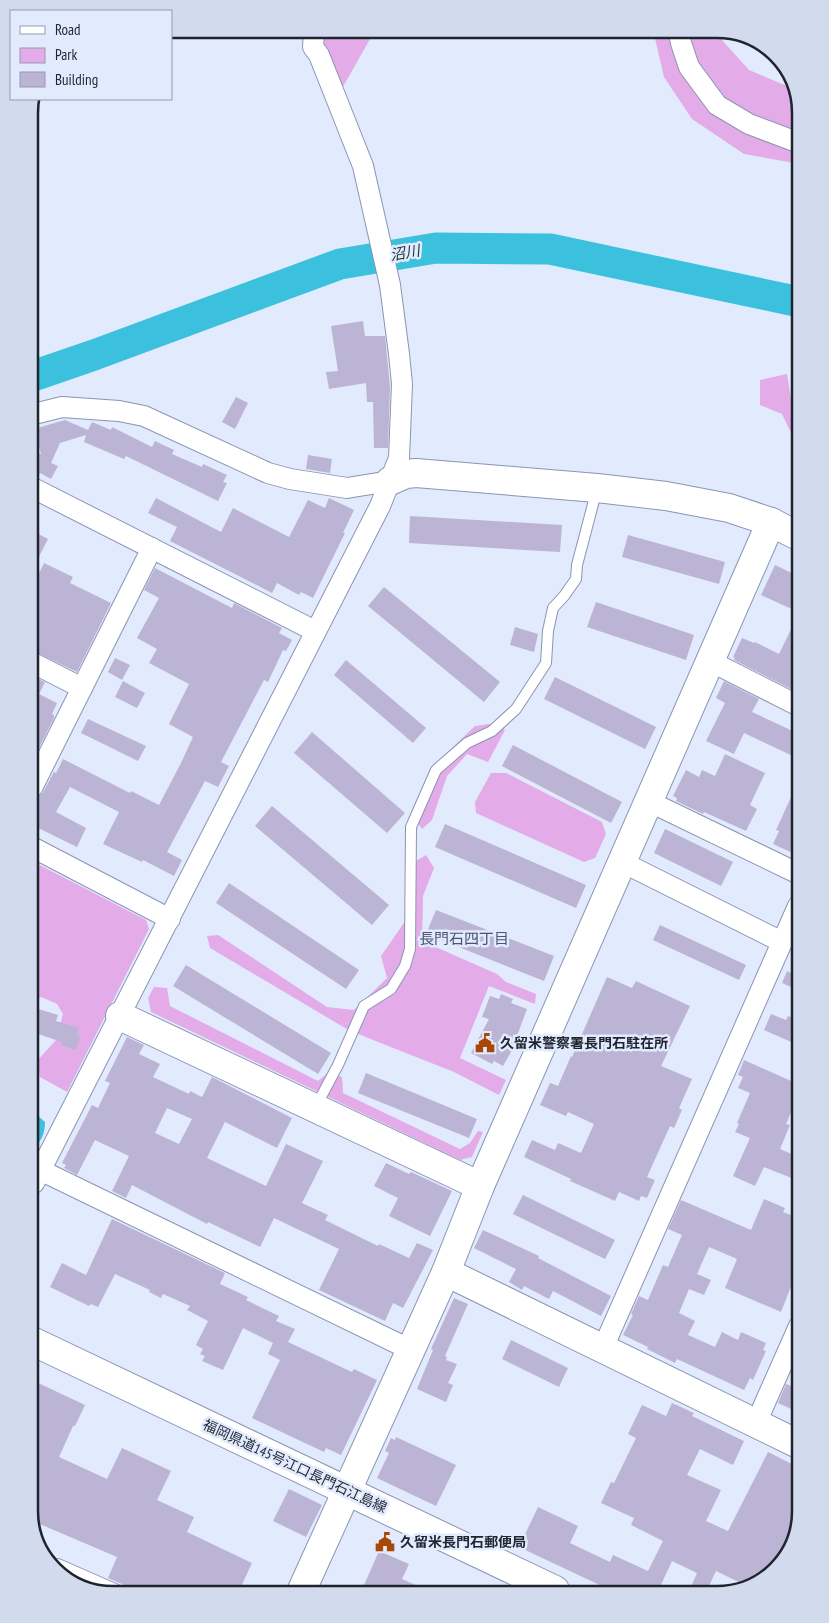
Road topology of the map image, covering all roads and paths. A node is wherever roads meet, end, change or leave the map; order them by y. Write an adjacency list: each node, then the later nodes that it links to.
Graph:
1 (314, 38): 5 (street)
2 (680, 38): 3 (street)
3 (792, 140)
4 (38, 413): 5 (street)
5 (390, 481): 6 (street); 11 (street)
6 (597, 488): 8 (street); 25 (lane)
7 (38, 491): 10 (street)
8 (771, 522): 9 (street); 12 (street)
9 (792, 533)
10 (152, 548): 11 (street); 14 (street)
11 (315, 631): 21 (street)
12 (710, 661): 15 (street); 17 (street)
13 (38, 666): 14 (street)
14 (82, 688): 16 (street)
15 (792, 702)
16 (38, 776)
17 (648, 801): 19 (street); 20 (street)
18 (38, 850): 21 (street)
19 (622, 862): 23 (street); 28 (street)
20 (792, 870)
21 (170, 919): 24 (street)
22 (792, 920): 23 (street)
23 (782, 942): 32 (street)
24 (120, 1016): 25 (street); 26 (street)
25 (315, 1108): 28 (street)
26 (38, 1174)
27 (38, 1176): 33 (street)
28 (480, 1186): 29 (street)
29 (446, 1272): 32 (street); 33 (street)
30 (792, 1342): 34 (street)
31 (38, 1344): 36 (street, 福岡県道145号江口長門石江島線)
32 (603, 1348): 34 (street)
33 (411, 1350): 36 (street)
34 (756, 1423): 35 (street)
35 (792, 1441)
36 (348, 1491): 37 (street); 38 (street, 福岡県道145号江口長門石江島線)
37 (304, 1585)
38 (546, 1586)

